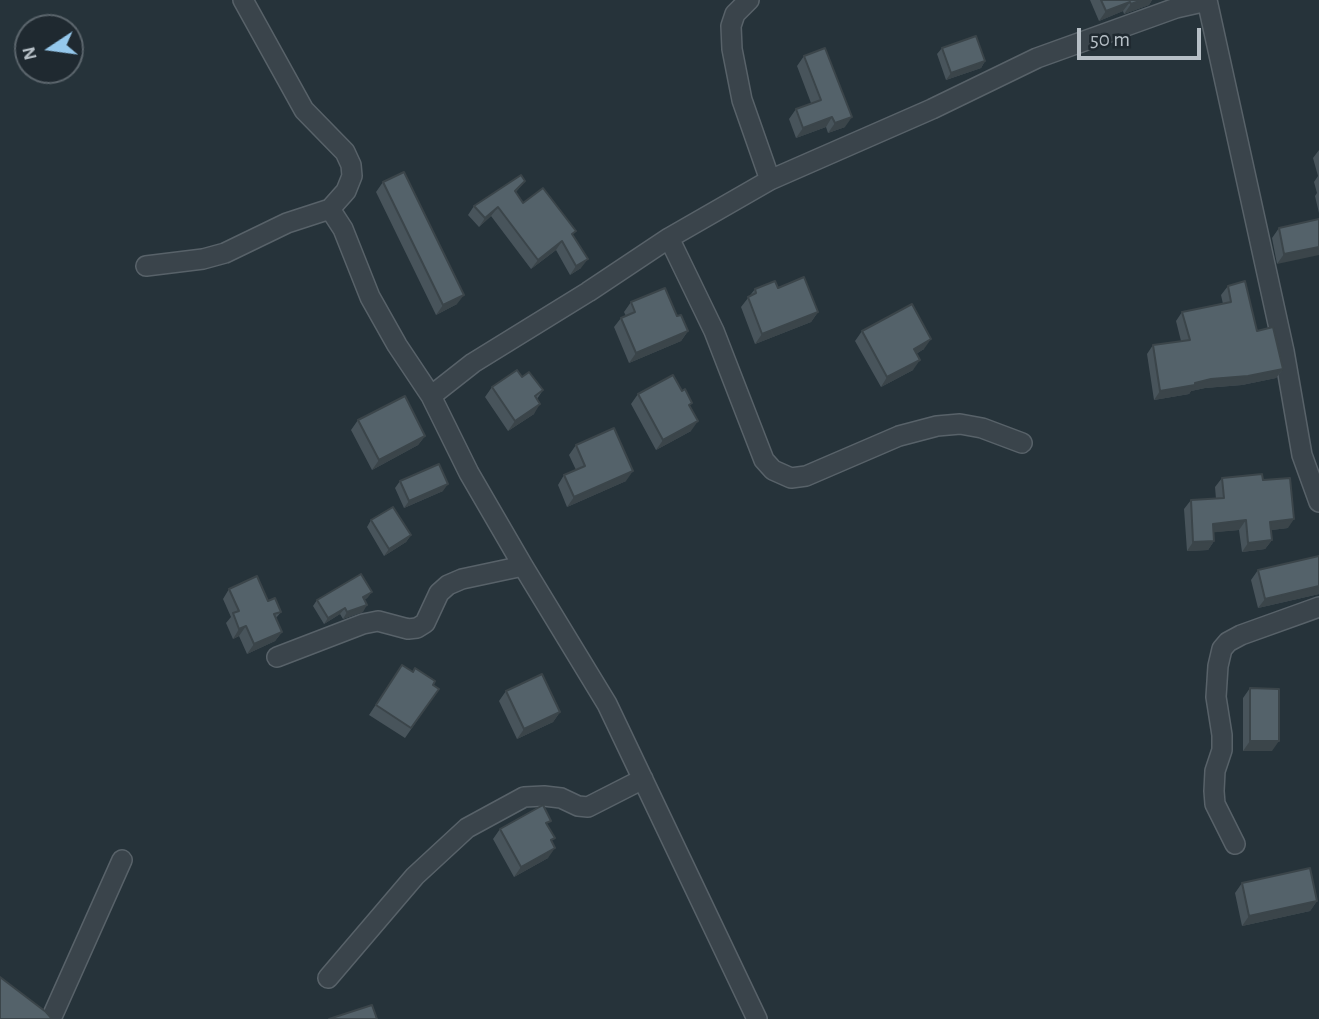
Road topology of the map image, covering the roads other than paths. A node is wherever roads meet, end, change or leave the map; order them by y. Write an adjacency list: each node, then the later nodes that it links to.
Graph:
1 (243, 0): 5 (street)
2 (749, 0): 4 (street)
3 (1207, 0): 4 (street); 10 (street)
4 (770, 180): 6 (street)
5 (330, 209): 7 (street); 8 (street)
6 (669, 238): 8 (street); 9 (street)
7 (146, 266)
8 (431, 396): 11 (street)
9 (1021, 443)
10 (1319, 502)
11 (523, 566): 13 (street); 14 (street)
12 (1319, 607): 15 (street)
13 (277, 657)
14 (643, 779): 17 (street); 18 (street)
15 (1235, 844)
16 (122, 860): 19 (street)
17 (328, 978)
18 (752, 1018)
19 (51, 1019)

